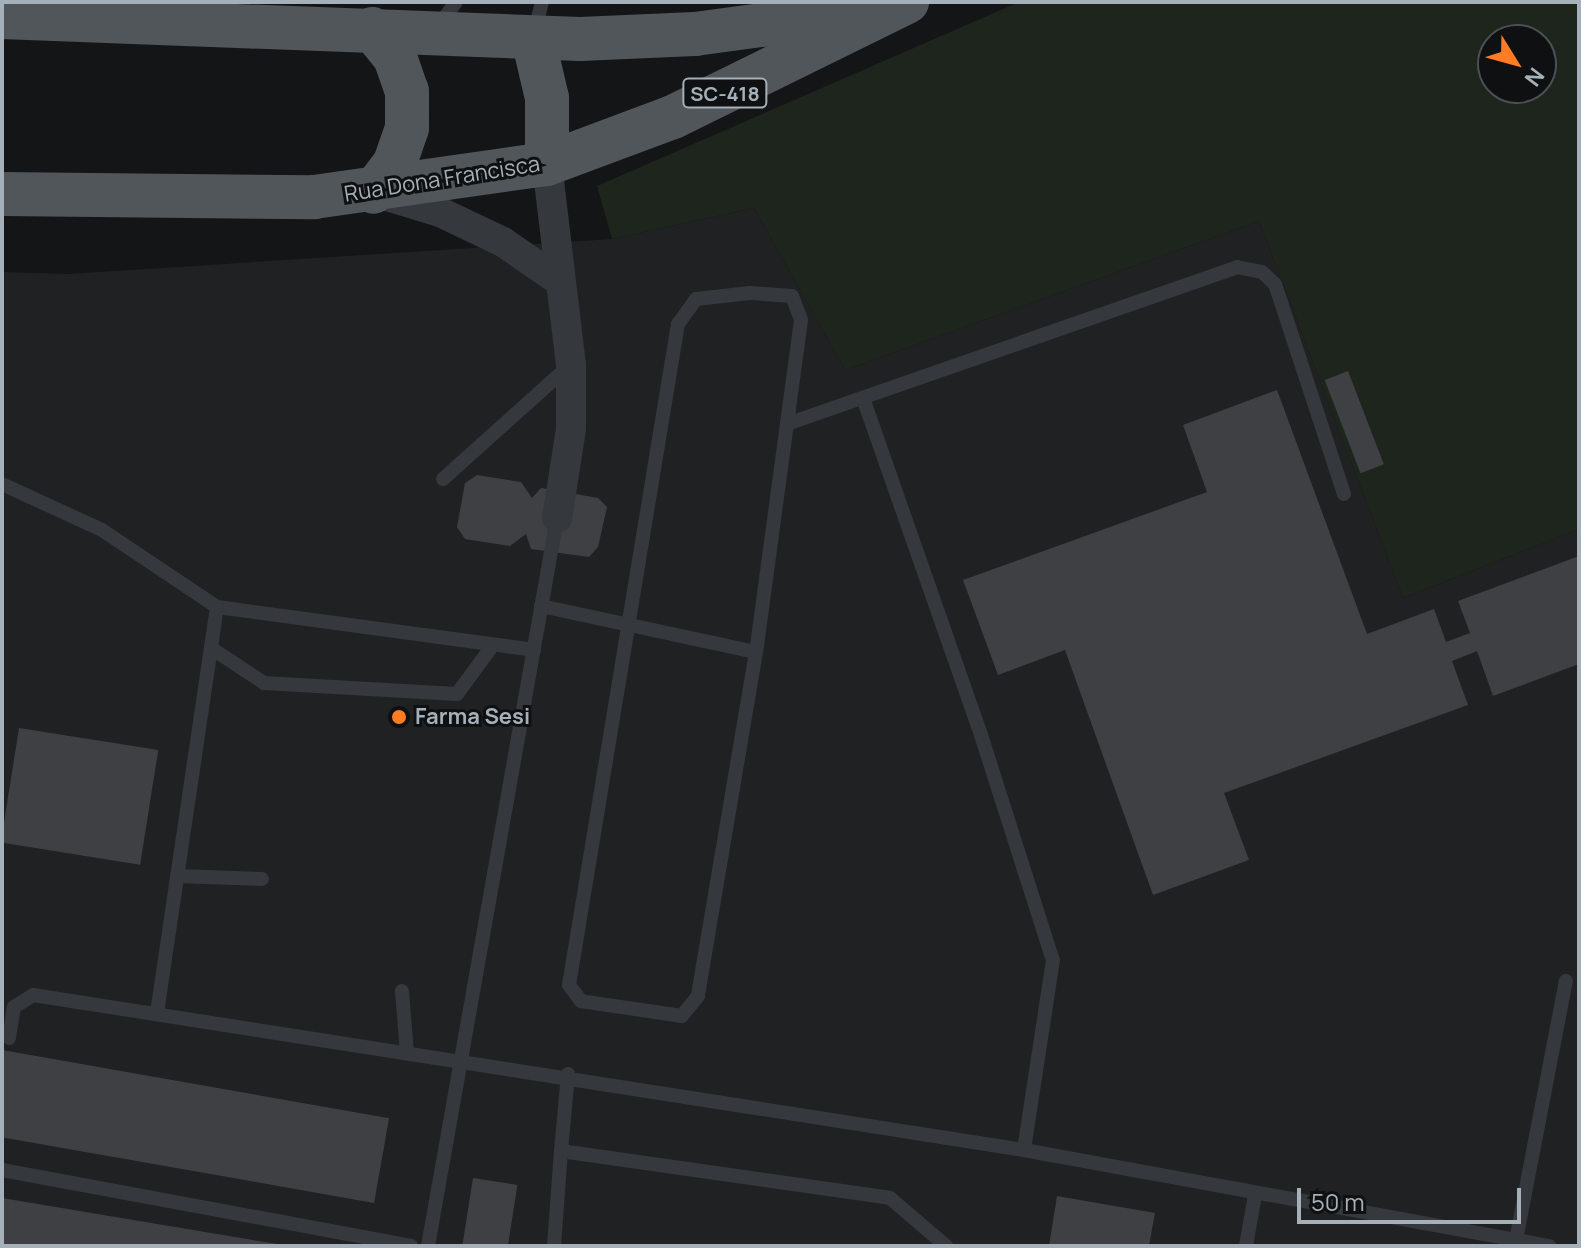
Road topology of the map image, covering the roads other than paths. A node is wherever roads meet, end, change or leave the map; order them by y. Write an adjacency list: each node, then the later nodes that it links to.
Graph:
1 (902, 4): 5 (main road, Rua Dona Francisca / SC-418); 7 (main road, Rua Dona Francisca / SC-418)
2 (92, 11): 3 (main road, Rua Dona Francisca / SC-418); 6 (main road, Rua Dona Francisca / SC-418)
3 (12, 12)
4 (445, 17): 5 (main road, Rua Dona Francisca / SC-418); 6 (main road, Rua Dona Francisca / SC-418)
5 (538, 20): 7 (main road)
6 (372, 29): 8 (main road)
7 (547, 164): 8 (main road, Rua Dona Francisca / SC-418); 10 (street)
8 (373, 192): 9 (main road, Rua Dona Francisca / SC-418); 10 (street)
9 (2, 194)
10 (561, 282): 11 (street)
11 (571, 364): 14 (lane); 17 (street)
12 (863, 398): 13 (lane); 16 (lane); 34 (lane)
13 (787, 424): 20 (lane); 24 (lane)
14 (443, 479)
15 (2, 484): 19 (lane)
16 (1344, 494)
17 (557, 518): 18 (lane)
18 (541, 606): 20 (lane); 23 (lane)
19 (217, 607): 21 (lane); 22 (lane)
20 (632, 626): 24 (lane); 24 (lane)
21 (493, 645): 22 (lane); 23 (lane)
22 (211, 648): 25 (lane)
23 (534, 650): 32 (lane)
24 (756, 652)
25 (177, 876): 26 (lane); 29 (lane)
26 (262, 879)
27 (1566, 981): 38 (lane)
28 (402, 991): 31 (lane)
29 (157, 1013): 30 (lane); 31 (lane)
30 (9, 1038)
31 (407, 1053): 32 (lane)
32 (461, 1061): 33 (lane); 40 (lane)
33 (568, 1074): 34 (lane); 35 (lane)
34 (1024, 1150): 37 (lane)
35 (561, 1151): 41 (lane); 42 (lane)
36 (2, 1170): 39 (lane)
37 (1255, 1195): 38 (lane); 43 (lane)
38 (1516, 1240): 44 (lane)
39 (411, 1246)
40 (428, 1246)
41 (554, 1246)
42 (946, 1246)
43 (1246, 1246)
44 (1549, 1246)

